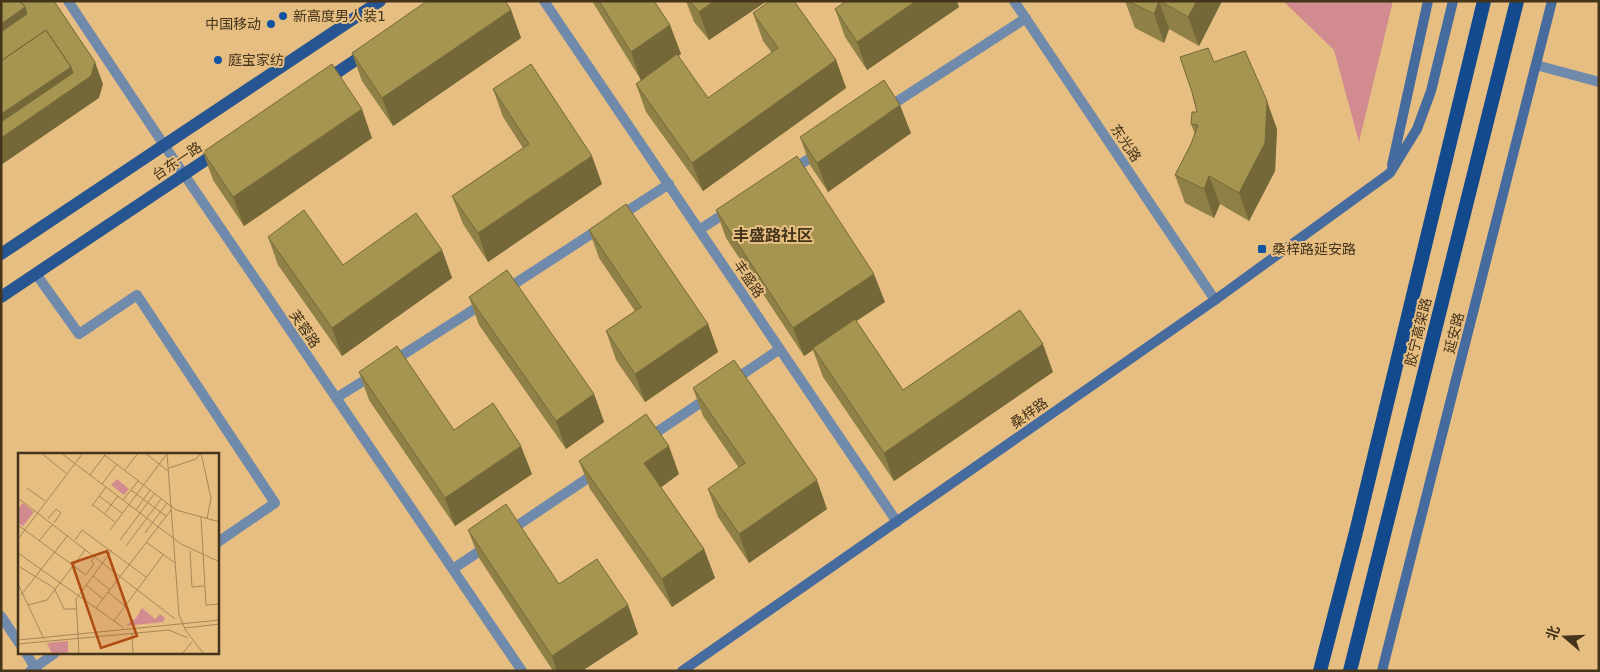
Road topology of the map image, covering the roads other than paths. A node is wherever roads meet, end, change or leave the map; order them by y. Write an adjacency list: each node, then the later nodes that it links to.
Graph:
1 (68, 1): 17 (street, 芙蓉路)
2 (380, 1): 17 (main road, 台东一路)
3 (544, 1): 22 (street, 丰盛路)
4 (1014, 1): 10 (street, 东光路)
5 (1428, 1): 19 (main road)
6 (1453, 1): 19 (main road)
7 (1484, 1): 43 (highway, 胶宁高架路)
8 (1517, 1): 44 (highway, 胶宁高架路)
9 (1552, 1): 12 (main road, 延安路)
10 (1026, 18): 15 (street); 28 (street, 东光路)
11 (379, 44): 14 (main road)
12 (1536, 65): 13 (street); 45 (main road, 延安路)
13 (1599, 82)
14 (314, 88)
15 (875, 116)
16 (233, 142): 20 (main road, 台东一路)
17 (164, 145): 20 (street, 芙蓉路); 25 (main road, 台东一路)
18 (825, 148): 21 (street)
19 (1390, 173): 28 (main road, 桑梓路)
20 (184, 174): 26 (main road, 台东一路); 30 (street, 芙蓉路)
21 (783, 176)
22 (668, 184): 24 (street, 丰盛路); 30 (street)
23 (741, 203): 24 (street)
24 (699, 230): 29 (street, 丰盛路)
25 (1, 254)
26 (36, 274): 27 (main road, 台东一路); 34 (street)
27 (1, 297)
28 (1215, 300): 33 (main road, 桑梓路)
29 (780, 349): 31 (street); 33 (street, 丰盛路)
30 (336, 398): 35 (street, 芙蓉路)
31 (641, 443)
32 (608, 465): 35 (street)
33 (897, 522): 42 (main road, 桑梓路)
34 (219, 541)
35 (452, 569): 41 (street, 芙蓉路)
36 (1, 616): 37 (street)
37 (18, 642)
38 (26, 654): 40 (street)
39 (54, 654): 40 (street)
40 (34, 670)
41 (522, 671)
42 (682, 671)
43 (1320, 671)
44 (1350, 671)
45 (1382, 671)

